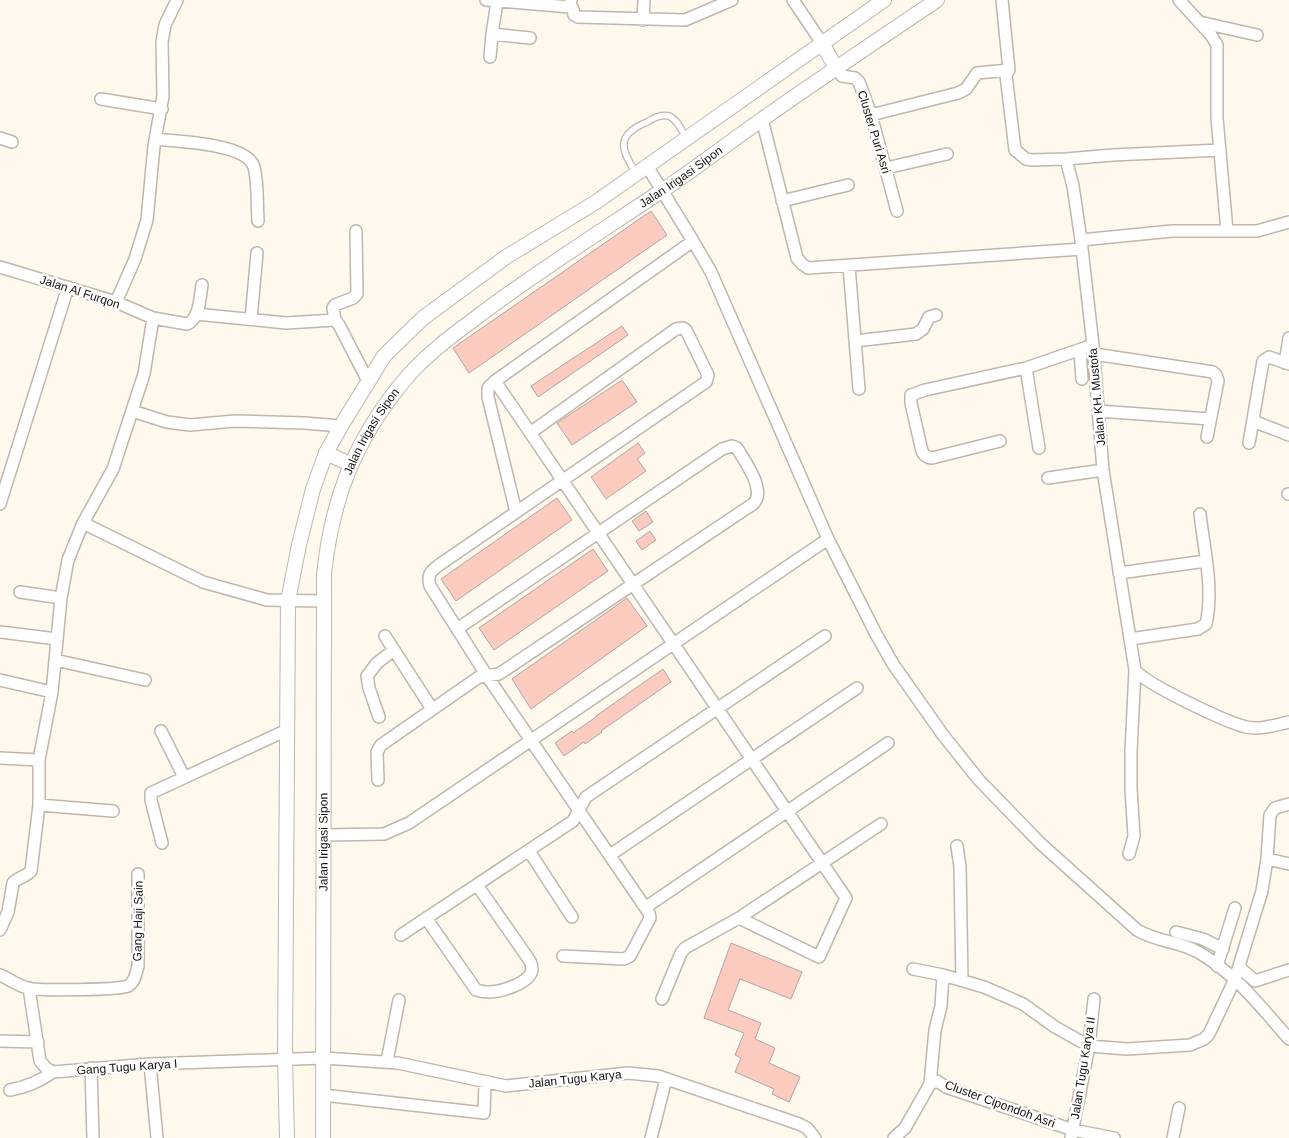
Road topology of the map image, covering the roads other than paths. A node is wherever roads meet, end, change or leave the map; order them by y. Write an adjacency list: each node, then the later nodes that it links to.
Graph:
1 (177, 0): 21 (street)
2 (644, 0): 11 (street)
3 (732, 0): 11 (street)
4 (794, 0): 16 (street)
5 (884, 0): 16 (street)
6 (937, 0): 18 (street, Jalan Irigasi Sipon)
7 (1002, 0): 19 (street)
8 (1179, 0): 12 (street)
9 (492, 1): 10 (street); 13 (street)
10 (571, 4): 11 (street)
11 (644, 20)
12 (1199, 22): 14 (street); 28 (street)
13 (492, 34): 15 (street); 17 (street)
14 (1257, 35)
15 (530, 38)
16 (822, 43): 18 (street); 24 (street)
17 (490, 57)
18 (836, 68): 22 (street, Cluster Puri Asri); 23 (street, Jalan Irigasi Sipon)
19 (1009, 70): 22 (street); 30 (street)
20 (101, 100): 21 (street)
21 (162, 109): 26 (street)
22 (871, 115): 31 (street, Cluster Puri Asri)
23 (762, 120): 34 (street, Jalan Irigasi Sipon); 35 (street)
24 (686, 137): 32 (street); 32 (lane)
25 (0, 138): 27 (street)
26 (156, 139): 37 (street); 48 (street)
27 (12, 142)
28 (1220, 150): 30 (street); 40 (street)
29 (947, 154): 31 (street)
30 (1066, 159): 42 (street, Jalan KH. Mustofa)
31 (886, 168): 36 (street, Cluster Puri Asri)
32 (644, 170): 34 (street); 62 (street)
33 (848, 185): 35 (street)
34 (661, 189): 41 (street); 76 (street, Jalan Irigasi Sipon)
35 (782, 201): 44 (street)
36 (898, 211)
37 (258, 221)
38 (1289, 222): 40 (street)
39 (356, 231): 53 (street)
40 (1226, 231): 42 (street)
41 (693, 241): 61 (street); 85 (street)
42 (1082, 244): 44 (street); 56 (street, Jalan KH. Mustofa)
43 (257, 253): 52 (street)
44 (849, 266): 55 (street)
45 (0, 267): 47 (street, Jalan Al Furqon)
46 (202, 285): 49 (street)
47 (68, 287): 48 (street, Jalan Al Furqon); 80 (street)
48 (116, 302): 51 (street, Jalan Al Furqon)
49 (196, 314): 51 (street, Jalan Al Furqon); 52 (street)
50 (936, 315): 55 (street)
51 (153, 318): 65 (street)
52 (250, 319): 53 (street)
53 (335, 320): 62 (street)
54 (1289, 338): 58 (street)
55 (855, 341): 63 (street)
56 (1094, 349): 57 (street); 64 (street, Jalan KH. Mustofa); 66 (street)
57 (1080, 350): 59 (street); 60 (street)
58 (1287, 364): 67 (street)
59 (1026, 368): 72 (street); 74 (street)
60 (1082, 379)
61 (494, 381): 69 (street); 81 (street)
62 (368, 382): 68 (street)
63 (859, 389)
64 (1098, 411): 66 (street); 77 (street, Jalan KH. Mustofa)
65 (132, 412): 68 (street); 83 (street)
66 (1210, 419): 71 (street)
67 (1253, 421): 70 (street); 73 (street)
68 (341, 426): 75 (street)
69 (530, 433): 79 (street); 79 (street)
70 (1289, 435)
71 (1207, 437)
72 (1000, 441)
73 (1249, 443)
74 (1039, 448)
75 (328, 453): 76 (street); 91 (street)
76 (349, 463): 92 (street, Jalan Irigasi Sipon)
77 (1103, 470): 78 (street); 87 (street, Jalan KH. Mustofa)
78 (1048, 478)
79 (562, 480): 81 (street); 84 (street)
80 (0, 504)
81 (516, 512): 93 (street)
82 (1200, 514): 86 (street)
83 (84, 523): 90 (street); 91 (street)
84 (599, 534): 88 (street); 88 (street); 93 (street)
85 (828, 539): 99 (street); 148 (street)
86 (1206, 561): 87 (street); 98 (street)
87 (1119, 573): 98 (street, Jalan KH. Mustofa)
88 (633, 584): 99 (street); 103 (street)
89 (20, 592): 90 (street)
90 (61, 598): 97 (street)
91 (289, 601): 92 (street); 112 (street)
92 (322, 601): 127 (street, Jalan Irigasi Sipon)
93 (457, 629): 103 (street)
94 (0, 632): 97 (street)
95 (384, 636): 100 (street)
96 (825, 636): 109 (street)
97 (57, 639): 101 (street)
98 (1130, 639): 102 (street, Jalan KH. Mustofa)
99 (673, 644): 109 (street); 114 (street)
100 (394, 650): 108 (street); 110 (street)
101 (55, 660): 105 (street); 107 (street)
102 (1135, 670): 111 (street); 131 (street, Jalan KH. Mustofa)
103 (487, 676): 108 (street); 114 (street)
104 (0, 680): 107 (street)
105 (145, 680)
106 (857, 688): 117 (street)
107 (52, 692): 118 (street)
108 (432, 708): 120 (street)
109 (717, 708): 117 (street); 123 (street)
110 (380, 717)
111 (1289, 722)
112 (287, 730): 119 (street); 165 (street)
113 (161, 731): 119 (street)
114 (531, 741): 123 (street); 127 (street)
115 (888, 742): 125 (street)
116 (0, 758): 118 (street)
117 (751, 759): 125 (street); 132 (street)
118 (39, 760): 122 (street)
119 (184, 777): 128 (street)
120 (378, 780)
121 (1289, 804): 133 (street)
122 (39, 805): 124 (street); 143 (street)
123 (578, 810): 130 (street); 132 (street)
124 (113, 811)
125 (787, 811): 134 (street); 138 (street)
126 (881, 824): 134 (street)
127 (325, 835): 164 (street, Jalan Irigasi Sipon)
128 (162, 843)
129 (957, 846): 155 (street)
130 (529, 851): 137 (street); 140 (street)
131 (1129, 854)
132 (610, 855): 138 (street)
133 (1267, 859): 135 (street); 149 (street)
134 (822, 864): 142 (street); 142 (street)
135 (1289, 864)
136 (138, 874): 156 (street, Gang Haji Sain)
137 (477, 885): 141 (street); 141 (street)
138 (646, 908): 147 (street)
139 (1235, 908): 146 (street)
140 (572, 917)
141 (426, 918): 145 (street)
142 (739, 918): 158 (street)
143 (0, 930)
144 (1176, 932): 146 (street)
145 (401, 935)
146 (1223, 949): 148 (street)
147 (563, 956)
148 (1218, 966): 154 (street)
149 (1239, 967): 151 (street); 154 (street)
150 (913, 969): 152 (street)
151 (1289, 970)
152 (943, 975): 155 (street); 172 (street)
153 (0, 976): 156 (street)
154 (1236, 979): 160 (street); 163 (street)
155 (962, 980): 163 (street)
156 (29, 988): 162 (street)
157 (1094, 998): 163 (street, Jalan Tugu Karya II)
158 (662, 999)
159 (399, 1000): 166 (street)
160 (1289, 1039)
161 (0, 1041): 162 (street)
162 (38, 1042): 169 (street)
163 (1089, 1046): 176 (street, Jalan Tugu Karya II)
164 (321, 1058): 165 (street, Gang Tugu Karya I); 166 (street, Jalan Tugu Karya); 174 (street, Jalan Irigasi Sipon)
165 (288, 1059): 167 (street, Gang Tugu Karya I); 180 (street)
166 (386, 1061): 171 (street, Jalan Tugu Karya)
167 (150, 1064): 168 (street, Gang Tugu Karya I); 179 (street)
168 (91, 1068): 169 (street, Gang Tugu Karya I); 178 (street)
169 (53, 1072): 173 (street)
170 (666, 1079): 171 (street, Jalan Tugu Karya); 182 (street); 183 (street, Jalan Tugu Karya)
171 (484, 1082): 174 (street)
172 (930, 1084): 176 (street, Cluster Cipondoh Asri); 177 (street, Cluster Cipondoh Asri)
173 (10, 1090)
174 (324, 1095): 181 (street, Jalan Irigasi Sipon)
175 (1179, 1108): 185 (street)
176 (1072, 1134): 184 (street, Cluster Cipondoh Asri)
177 (895, 1137)
178 (93, 1138)
179 (157, 1138)
180 (287, 1138)
181 (323, 1138)
182 (651, 1138)
183 (815, 1138)
184 (1114, 1138)
185 (1173, 1138)

